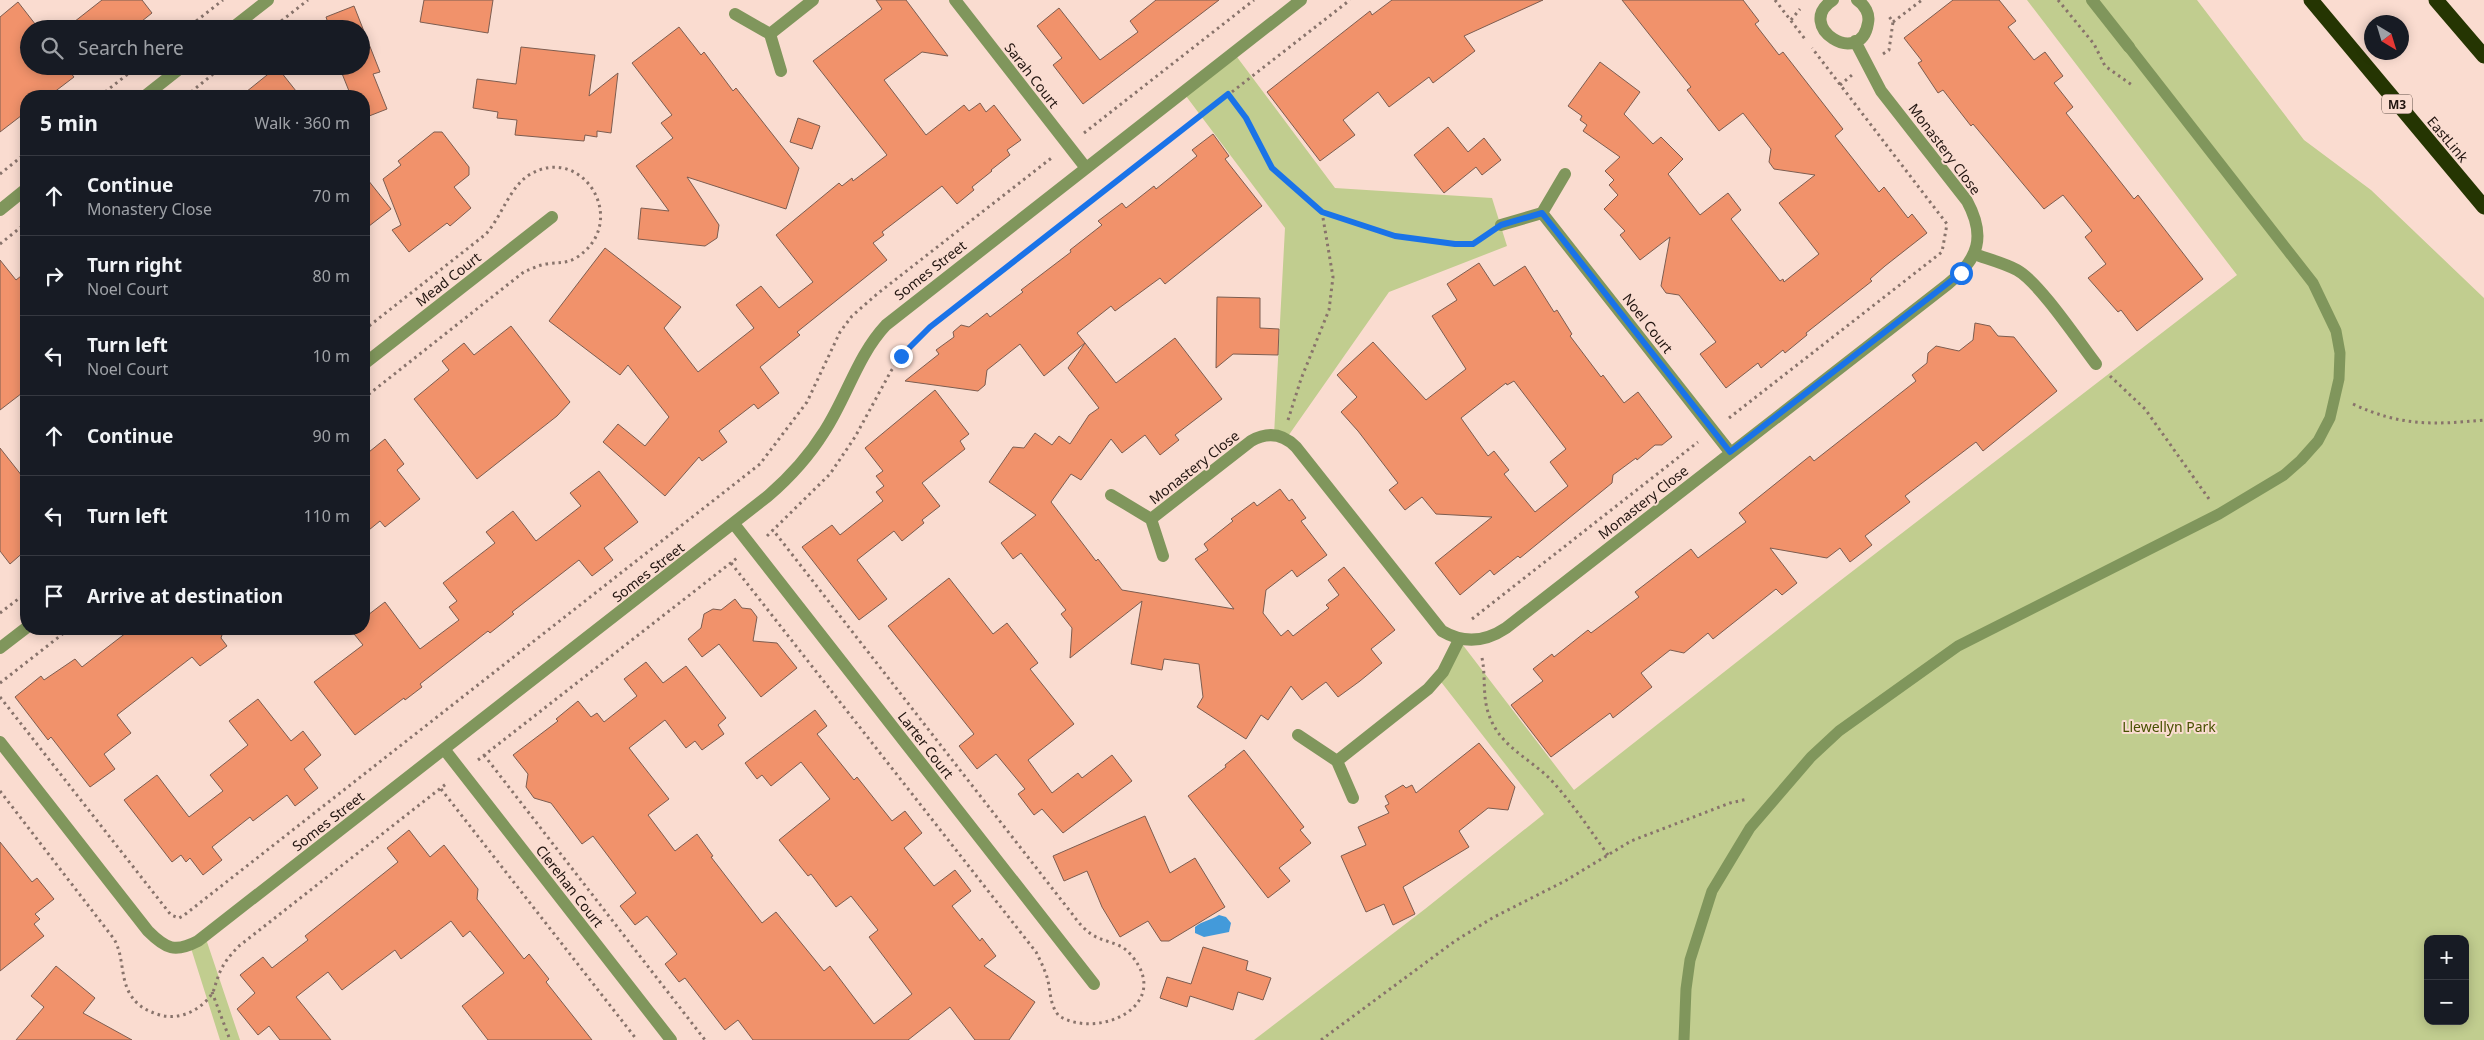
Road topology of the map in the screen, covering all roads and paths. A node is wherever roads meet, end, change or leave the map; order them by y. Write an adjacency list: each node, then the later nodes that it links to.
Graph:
1 (223, 0): 20 (path)
2 (268, 0): 21 (street)
3 (308, 0): 22 (path)
4 (813, 0): 25 (street)
5 (955, 0): 44 (street, Sarah Court)
6 (1254, 0): 41 (path)
7 (1301, 0): 44 (street, Somes Street)
8 (1350, 0): 40 (path)
9 (1775, 0): 23 (path)
10 (1922, 0): 24 (path)
11 (2058, 0): 39 (path)
12 (2092, 0): 27 (street)
13 (2311, 0): 48 (highway, EastLink / M3)
14 (2436, 0): 28 (highway)
15 (1866, 2): 26 (street)
16 (1825, 3): 26 (street)
17 (1800, 9): 23 (path)
18 (1886, 13): 24 (path)
19 (735, 14): 25 (street)
20 (197, 20)
21 (242, 20)
22 (282, 20)
23 (1791, 20): 35 (path)
24 (1893, 22): 29 (path)
25 (770, 34): 30 (street)
26 (1855, 41): 56 (street, Monastery Close)
27 (2129, 47): 59 (lane)
28 (2484, 56)
29 (1879, 57)
30 (781, 71)
31 (1856, 72): 35 (path)
32 (127, 75): 36 (path)
33 (172, 75): 37 (street)
34 (213, 75): 38 (path)
35 (1840, 85): 61 (path)
36 (108, 90)
37 (153, 90)
38 (194, 90)
39 (2138, 91)
40 (1228, 94): 50 (path); 69 (path)
41 (1081, 135)
42 (1057, 154): 81 (path)
43 (20, 158): 45 (path)
44 (1086, 168): 68 (street, Somes Street)
45 (0, 174)
46 (1565, 174): 51 (street)
47 (20, 194): 49 (street)
48 (2484, 206)
49 (0, 210)
50 (1322, 212): 53 (path); 62 (path)
51 (1542, 213): 53 (street); 64 (street, Noel Court)
52 (552, 217): 57 (street, Mead Court)
53 (1501, 225)
54 (20, 228): 55 (path)
55 (0, 244)
56 (1974, 254): 58 (street); 64 (street, Monastery Close)
57 (370, 359)
58 (2096, 364): 66 (path)
59 (2335, 396): 60 (path); 66 (lane)
60 (2484, 420)
61 (1721, 424)
62 (1282, 437): 67 (street, Monastery Close); 77 (street)
63 (1704, 437): 74 (path)
64 (1730, 452): 77 (street, Monastery Close)
65 (1111, 495): 67 (street, Monastery Close)
66 (2219, 514): 91 (lane)
67 (1151, 519): 71 (street, Monastery Close)
68 (734, 524): 84 (street, Somes Street); 94 (street, Larter Court)
69 (764, 538)
70 (740, 556): 85 (path)
71 (1163, 556)
72 (20, 598): 73 (path)
73 (0, 613)
74 (1474, 626)
75 (20, 633): 78 (street)
76 (61, 635): 80 (path)
77 (1459, 640): 86 (street)
78 (0, 648)
79 (1482, 652): 93 (path)
80 (0, 682)
81 (0, 696)
82 (1298, 735): 86 (street)
83 (2, 749): 84 (street, Somes Street)
84 (444, 750): 98 (street, Clerehan Court)
85 (484, 755): 87 (path); 99 (path)
86 (1337, 761): 92 (street)
87 (475, 762)
88 (446, 784): 89 (path)
89 (441, 789): 95 (path); 97 (path)
90 (0, 791): 95 (path)
91 (1780, 793): 93 (path); 101 (lane)
92 (1353, 798)
93 (1608, 855): 100 (path)
94 (1094, 984)
95 (212, 992): 96 (path)
96 (230, 1040)
97 (637, 1040)
98 (671, 1040)
99 (705, 1040)
100 (1321, 1040)
101 (1684, 1040)

